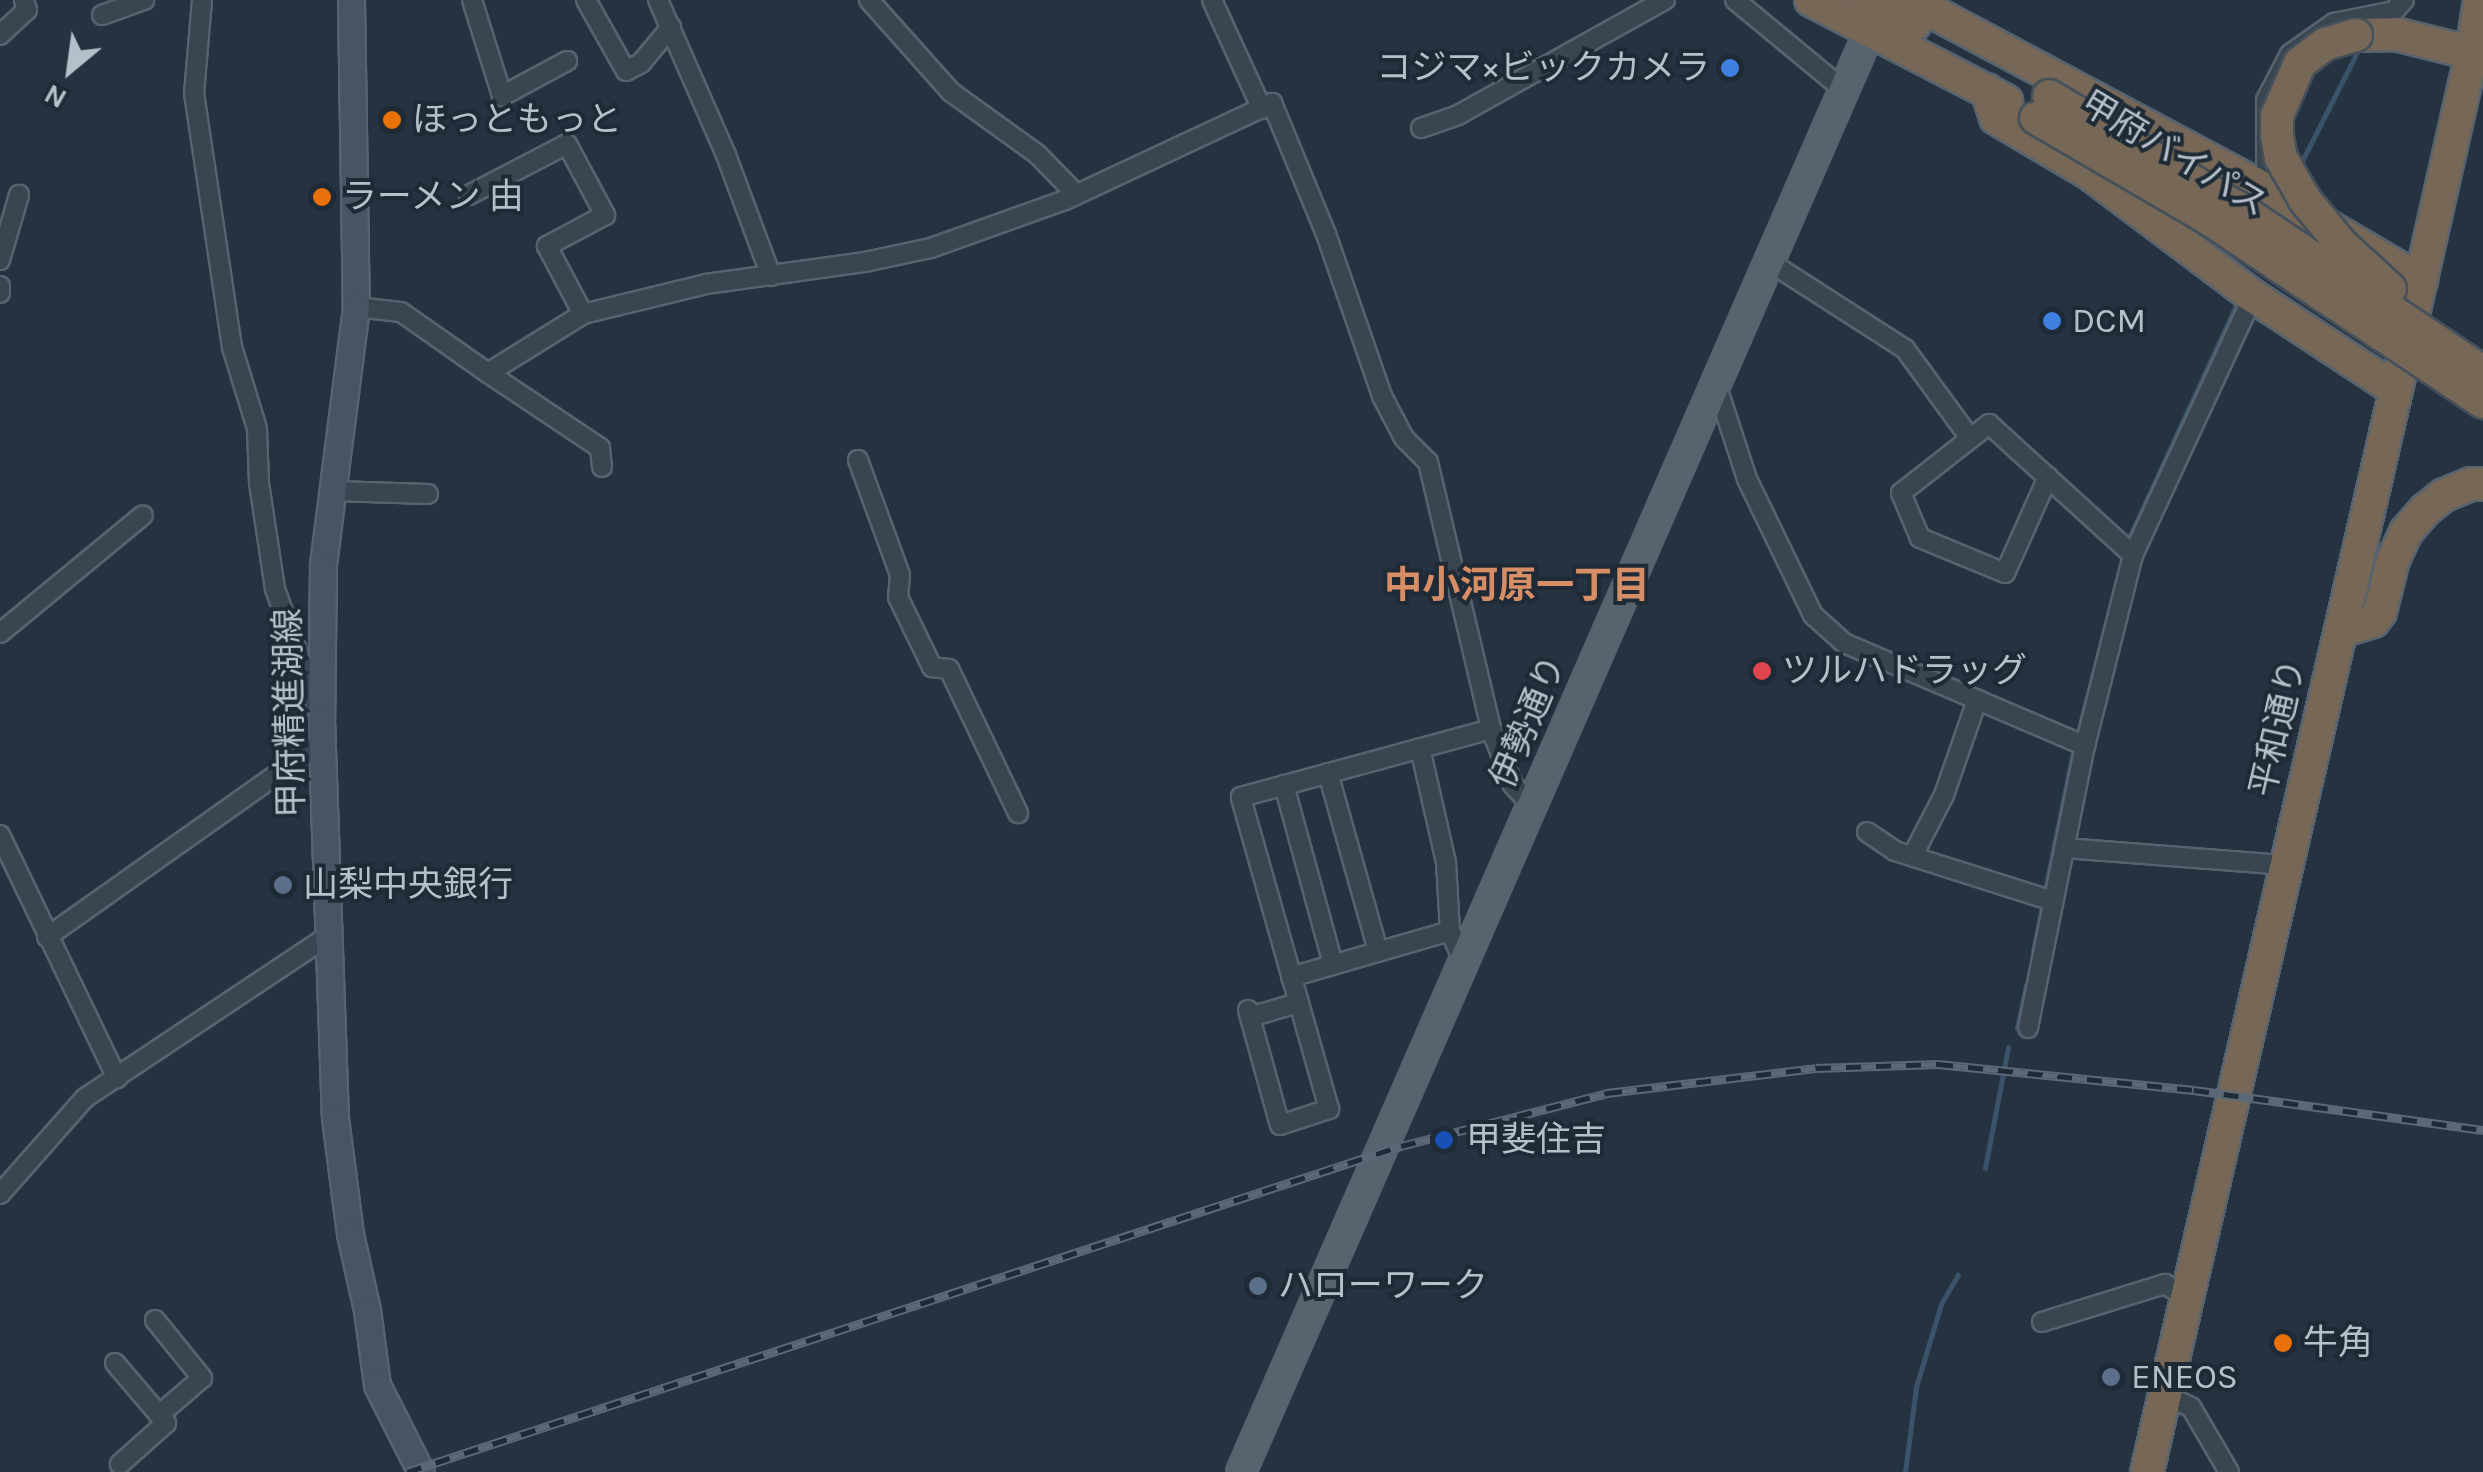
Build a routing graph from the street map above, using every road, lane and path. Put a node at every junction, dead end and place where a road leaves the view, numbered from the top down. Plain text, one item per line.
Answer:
1 (24, 0) edge
2 (144, 0) edge
3 (202, 0) edge
4 (351, 0) edge
5 (472, 0) edge
6 (586, 0) edge
7 (658, 0) edge
8 (868, 0) edge
9 (1212, 0) edge
10 (1665, 0) edge
11 (1736, 0) edge
12 (1810, 0) edge
13 (2404, 0) edge
14 (2480, 0) edge
15 (119, 4) edge
16 (1880, 10) edge
17 (102, 16) dead end
18 (671, 27) junction
19 (0, 35) edge
20 (2472, 52) junction
21 (567, 60) dead end
22 (1987, 90) junction
23 (1845, 91) junction
24 (2042, 107) junction
25 (1262, 109) junction
26 (1421, 128) dead end
27 (2266, 190) junction
28 (1076, 194) junction
29 (19, 195) dead end
30 (469, 195) dead end
31 (0, 260) edge
32 (1772, 263) junction
33 (771, 276) junction
34 (2420, 281) junction
35 (2253, 296) junction
36 (356, 307) junction
37 (582, 314) junction
38 (2483, 357) edge
39 (2483, 372) edge
40 (488, 373) junction
41 (1717, 387) junction
42 (2396, 390) junction
43 (2483, 402) edge
44 (1970, 438) junction
45 (858, 460) dead end
46 (602, 466) dead end
47 (2048, 477) junction
48 (2483, 484) edge
49 (334, 492) junction
50 (428, 494) dead end
51 (143, 515) dead end
52 (2133, 554) junction
53 (2342, 630) junction
54 (0, 633) edge
55 (1977, 700) junction
56 (1490, 729) junction
57 (322, 730) junction
58 (2086, 746) junction
59 (1420, 748) junction
60 (1328, 774) junction
61 (1284, 785) junction
62 (1531, 804) junction
63 (1018, 813) dead end
64 (1867, 832) dead end
65 (0, 834) edge
66 (2064, 848) junction
67 (1913, 856) junction
68 (2287, 865) junction
69 (2054, 901) junction
70 (1450, 931) junction
71 (332, 933) junction
72 (47, 937) junction
73 (1378, 952) junction
74 (1464, 963) junction
75 (1334, 964) junction
76 (1291, 977) junction
77 (1298, 1003) junction
78 (2028, 1028) dead end
79 (117, 1078) junction
80 (0, 1194) edge
81 (2188, 1299) junction
82 (155, 1320) dead end
83 (2042, 1322) dead end
84 (115, 1363) dead end
85 (2166, 1396) junction
86 (159, 1415) junction
87 (120, 1464) dead end
88 (421, 1472) edge
89 (1240, 1472) edge
90 (2147, 1472) edge
91 (2229, 1472) edge

1 - 19 street
2 - 15 street
3 - 57 street
4 - 36 main road, 甲府精進湖線
5 - 21 street
6 - 18 street
7 - 18 street
8 - 28 street
9 - 25 street
10 - 26 street
11 - 23 street
12 - 16 highway, 甲府バイパス
13 - 27 street
14 - 20 highway, 平和通り
15 - 17 street
16 - 22 highway, 甲府バイパス
16 - 23 main road, 伊勢通り
16 - 24 highway, 甲府バイパス
16 - 27 highway
18 - 33 street
20 - 34 highway, 平和通り
20 - 38 highway, bridge
22 - 24 highway, 甲府バイパス
22 - 35 highway
23 - 32 main road, 伊勢通り
24 - 39 highway, 甲府バイパス, bridge
24 - 43 highway, 甲府バイパス, bridge
25 - 28 street
25 - 56 street
27 - 34 highway
28 - 33 street
29 - 31 street
30 - 37 street
32 - 41 main road, 伊勢通り
32 - 44 street
33 - 37 street
34 - 42 highway, 平和通り
35 - 42 highway
35 - 52 street
36 - 40 street
36 - 49 main road, 甲府精進湖線
37 - 40 street
40 - 46 street
41 - 55 street
41 - 62 main road, 伊勢通り
42 - 53 highway, 平和通り
44 - 47 street
44 - 47 street
45 - 63 street
47 - 52 street
48 - 53 highway
49 - 50 street
49 - 57 main road, 甲府精進湖線
51 - 54 street
52 - 58 street
53 - 68 highway, 平和通り
55 - 58 street
55 - 67 street
56 - 59 street
56 - 62 street
57 - 71 main road, 甲府精進湖線
57 - 72 street
58 - 66 street
59 - 60 street
59 - 70 street
60 - 61 street
60 - 73 street
61 - 75 street
61 - 76 street
62 - 74 main road, 伊勢通り
64 - 67 street
65 - 72 street
66 - 68 street
66 - 69 street
67 - 69 street
68 - 81 highway, 平和通り
69 - 78 street
70 - 73 street
70 - 74 street
71 - 79 street
71 - 88 main road, 甲府精進湖線
72 - 79 street
73 - 75 street
74 - 89 main road, 伊勢通り
75 - 76 street
76 - 77 street
77 - 77 street
79 - 80 street
81 - 83 street
81 - 85 highway, 平和通り
82 - 86 street
84 - 86 street
85 - 90 highway, 平和通り
85 - 91 street
86 - 87 street

